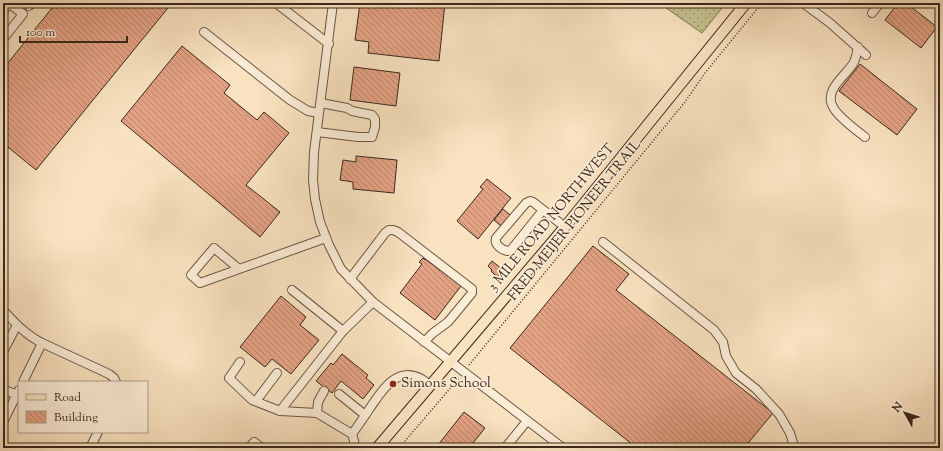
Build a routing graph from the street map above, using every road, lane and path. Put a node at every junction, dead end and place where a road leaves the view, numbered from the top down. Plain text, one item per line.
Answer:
1 (9, 3) edge
2 (26, 3) edge
3 (32, 3) edge
4 (276, 3) edge
5 (333, 3) edge
6 (746, 3) edge
7 (762, 3) edge
8 (803, 3) edge
9 (880, 3) edge
10 (3, 11) edge
11 (872, 13) dead end
12 (204, 32) dead end
13 (3, 39) edge
14 (329, 44) junction
15 (858, 47) junction
16 (866, 55) dead end
17 (321, 103) junction
18 (319, 114) junction
19 (317, 132) junction
20 (864, 137) dead end
21 (543, 210) junction
22 (565, 227) junction
23 (326, 238) junction
24 (603, 242) dead end
25 (239, 269) junction
26 (350, 279) junction
27 (292, 290) dead end
28 (373, 302) junction
29 (3, 310) edge
30 (17, 325) junction
31 (344, 331) junction
32 (424, 342) junction
33 (42, 343) junction
34 (3, 352) edge
35 (240, 362) dead end
36 (450, 362) junction
37 (463, 372) junction
38 (277, 373) dead end
39 (23, 381) edge
40 (116, 381) edge
41 (430, 386) junction
42 (3, 389) edge
43 (324, 391) dead end
44 (18, 392) edge
45 (339, 394) dead end
46 (256, 401) junction
47 (280, 411) junction
48 (317, 413) junction
49 (366, 415) junction
50 (527, 421) junction
51 (3, 422) edge
52 (98, 433) edge
53 (352, 434) junction
54 (553, 445) edge
55 (90, 448) edge
56 (249, 448) edge
57 (262, 448) edge
58 (356, 448) edge
59 (377, 448) edge
60 (399, 448) edge
61 (505, 448) edge
62 (563, 448) edge
63 (794, 448) edge

1 - 10 street
1 - 13 street
2 - 3 street
4 - 14 street
5 - 14 street
6 - 22 main road, 3 MILE ROAD NORTHWEST
7 - 37 path, FRED MEIJER PIONEER TRAIL
8 - 15 street
9 - 11 street
12 - 18 street
14 - 17 street
15 - 16 street
15 - 20 street
17 - 18 street
17 - 19 street
18 - 19 street
19 - 23 street
21 - 21 street
21 - 22 street
22 - 36 main road, 3 MILE ROAD NORTHWEST
23 - 25 street
23 - 26 street
24 - 63 street
25 - 25 street
26 - 28 street
26 - 32 street
27 - 31 street
28 - 31 street
28 - 32 street
29 - 30 street
30 - 33 street
30 - 34 street
31 - 47 street
32 - 36 street
33 - 39 street
33 - 40 street
35 - 46 street
36 - 37 street
36 - 41 main road, 3 MILE ROAD NORTHWEST
37 - 50 street
37 - 60 path, FRED MEIJER PIONEER TRAIL
38 - 46 street
41 - 49 street
41 - 59 main road, 3 MILE ROAD NORTHWEST
42 - 44 street
43 - 48 street
44 - 51 street
45 - 49 street
46 - 47 street
47 - 48 street
48 - 53 street
49 - 53 street
50 - 54 street
50 - 61 street
52 - 55 street
53 - 58 street
54 - 62 street
56 - 57 street

